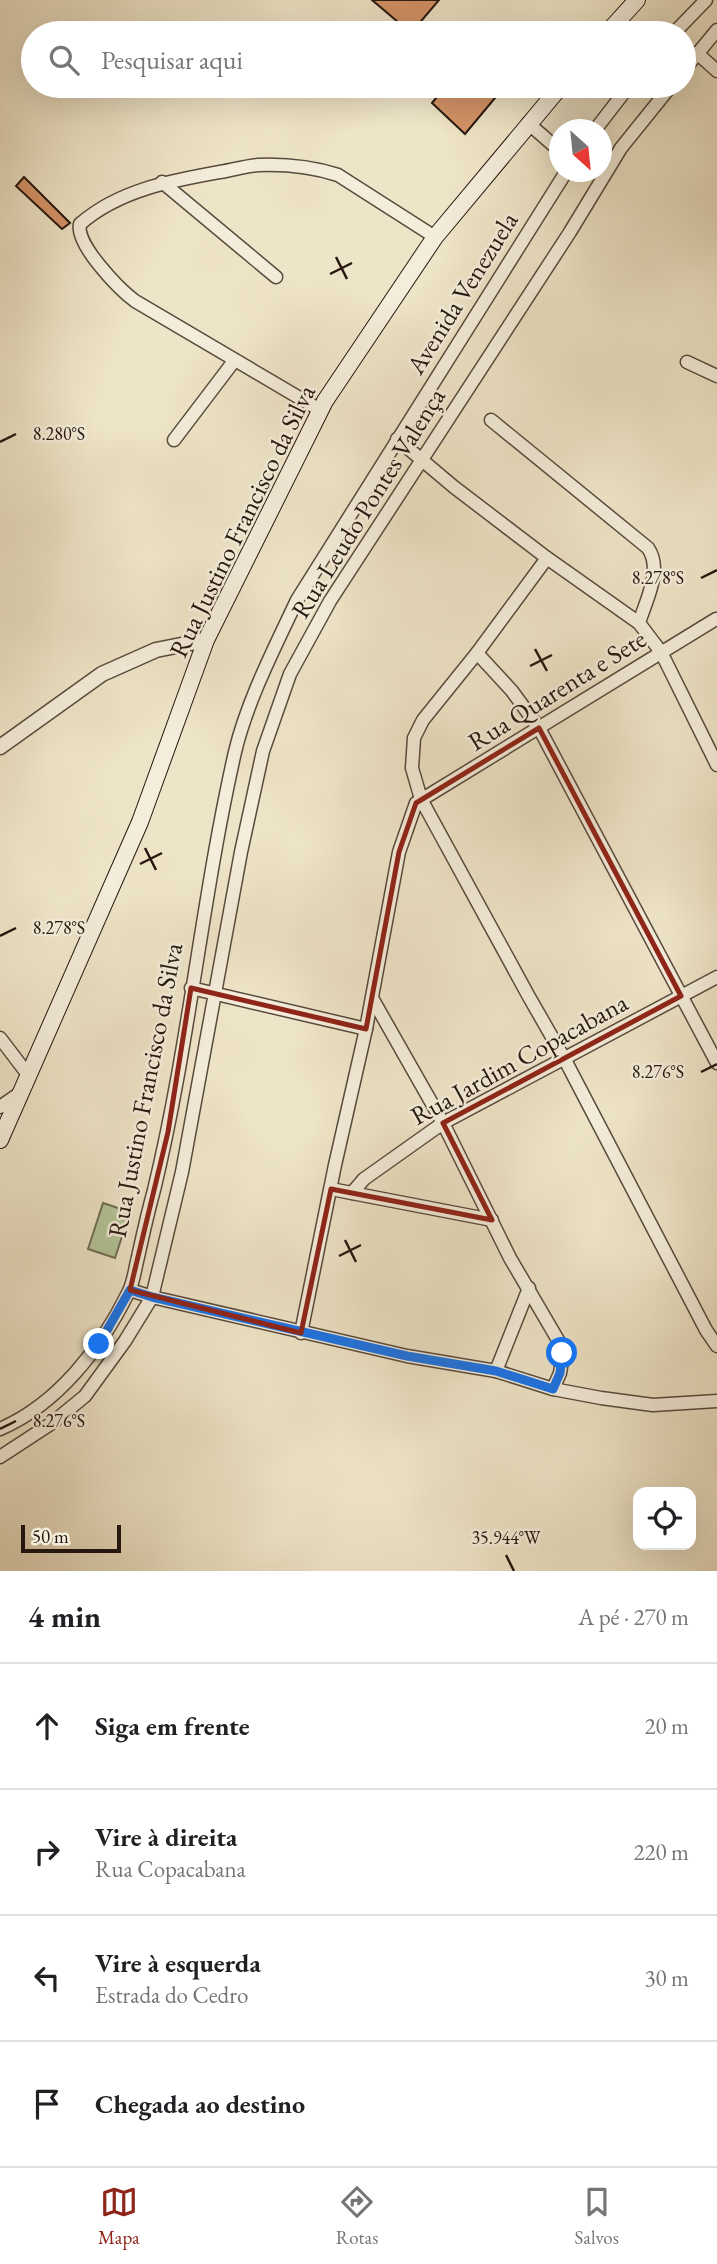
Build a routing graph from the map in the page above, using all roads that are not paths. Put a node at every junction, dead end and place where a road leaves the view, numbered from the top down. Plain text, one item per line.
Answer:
1 (637, 0) edge
2 (706, 0) edge
3 (618, 21) edge
4 (686, 21) edge
5 (717, 30) edge
6 (697, 53) joint
7 (717, 71) edge
8 (550, 98) edge
9 (620, 98) edge
10 (661, 98) edge
11 (604, 119) edge
12 (528, 123) junction
13 (549, 142) edge
14 (162, 182) junction
15 (560, 182) edge
16 (435, 237) junction
17 (276, 277) dead end
18 (234, 361) junction
19 (687, 362) dead end
20 (717, 376) edge
21 (320, 410) junction
22 (491, 420) dead end
23 (397, 439) junction
24 (174, 440) dead end
25 (422, 459) junction
26 (547, 558) junction
27 (717, 618) edge
28 (639, 623) junction
29 (206, 640) junction
30 (662, 652) junction
31 (477, 653) junction
32 (539, 728) junction
33 (0, 747) edge
34 (717, 765) edge
35 (421, 799) junction
36 (717, 978) edge
37 (191, 988) junction
38 (214, 994) junction
39 (681, 996) junction
40 (372, 998) junction
41 (366, 1029) junction
42 (0, 1038) edge
43 (564, 1058) junction
44 (717, 1063) edge
45 (26, 1084) junction
46 (0, 1107) edge
47 (443, 1123) junction
48 (0, 1140) edge
49 (331, 1189) junction
50 (352, 1193) junction
51 (492, 1220) junction
52 (528, 1288) junction
53 (130, 1290) junction
54 (152, 1297) junction
55 (711, 1327) edge
56 (302, 1333) junction
57 (717, 1346) edge
58 (496, 1371) junction
59 (553, 1389) junction
60 (717, 1401) edge
61 (0, 1429) edge
62 (0, 1457) edge

1 - 3 main road
2 - 4 street
5 - 6 street
6 - 7 street
8 - 12 main road, Rua Justino Francisco da Silva
9 - 11 street
10 - 25 street, Rua Leudo Pontes Valença
12 - 13 street
12 - 16 main road, Rua Justino Francisco da Silva
14 - 16 street
14 - 17 street
14 - 18 street
15 - 23 street, Avenida Venezuela
16 - 21 main road, Rua Justino Francisco da Silva
18 - 21 street
18 - 24 street
19 - 20 street
21 - 29 main road, Rua Justino Francisco da Silva
22 - 28 street
23 - 25 street
23 - 37 street, Rua Justino Francisco da Silva
25 - 26 street
25 - 38 street, Rua Leudo Pontes Valença
26 - 28 street
26 - 31 street
27 - 30 street, Rua Quarenta e Sete
28 - 30 street
29 - 33 street
29 - 45 main road, Rua Justino Francisco da Silva
30 - 32 street, Rua Quarenta e Sete
30 - 34 street
31 - 32 street
31 - 35 street
32 - 35 street, Rua Quarenta e Sete
32 - 39 street
35 - 40 street
35 - 43 street
36 - 39 street, Rua Jardim Copacabana
37 - 38 street
37 - 53 street, Rua Justino Francisco da Silva
38 - 41 street
38 - 54 street, Rua Leudo Pontes Valença
39 - 43 street, Rua Jardim Copacabana
39 - 44 street
40 - 41 street
40 - 47 street
41 - 49 street
42 - 45 street
43 - 47 street, Rua Jardim Copacabana
43 - 55 street
45 - 46 street
45 - 48 main road, Rua Justino Francisco da Silva
47 - 50 street, Rua Jardim Copacabana
47 - 51 street
49 - 50 street
49 - 56 street
50 - 51 street
51 - 52 street
52 - 58 street
52 - 59 street
53 - 54 street
53 - 61 street, Rua Justino Francisco da Silva
54 - 56 street
54 - 62 street, Rua Leudo Pontes Valença
55 - 57 street
56 - 58 street
58 - 59 street
59 - 60 street

